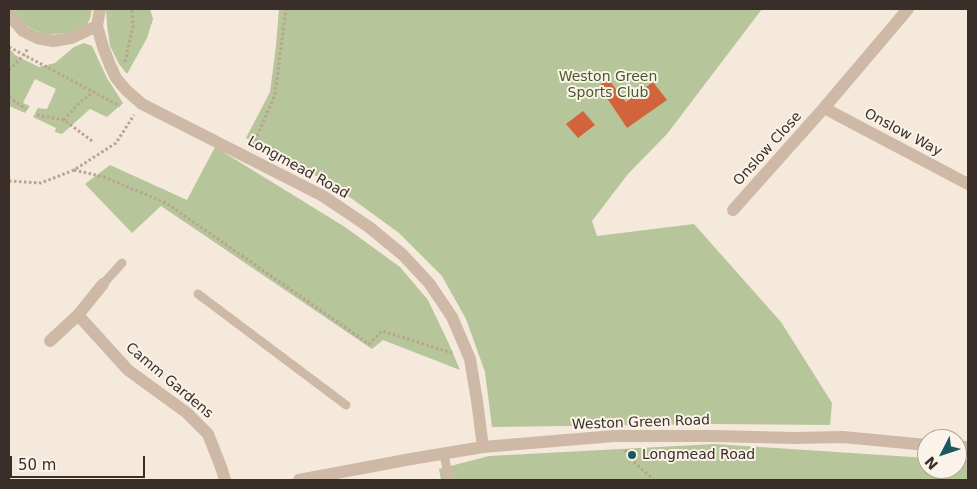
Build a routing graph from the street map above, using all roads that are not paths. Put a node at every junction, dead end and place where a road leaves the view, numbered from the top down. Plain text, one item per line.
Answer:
1 (100, 9) edge
2 (908, 9) edge
3 (9, 10) edge
4 (98, 26) junction
5 (824, 108) junction
6 (968, 184) edge
7 (733, 210) dead end
8 (122, 263) dead end
9 (103, 284) joint
10 (198, 294) dead end
11 (78, 316) junction
12 (50, 341) dead end
13 (346, 405) dead end
14 (917, 444) edge
15 (482, 447) junction
16 (444, 454) junction
17 (225, 480) edge
18 (299, 480) edge
19 (449, 480) edge

1 - 4 street, Longmead Road
2 - 5 street, Onslow Close
3 - 4 street
4 - 15 street, Longmead Road
5 - 6 street, Onslow Way
5 - 7 street, Onslow Close
8 - 9 lane
9 - 11 street
10 - 13 lane
11 - 12 street
11 - 17 street, Camm Gardens
14 - 15 street, Weston Green Road
15 - 16 street, Weston Green Road
16 - 18 street, Weston Green Road
16 - 19 lane

